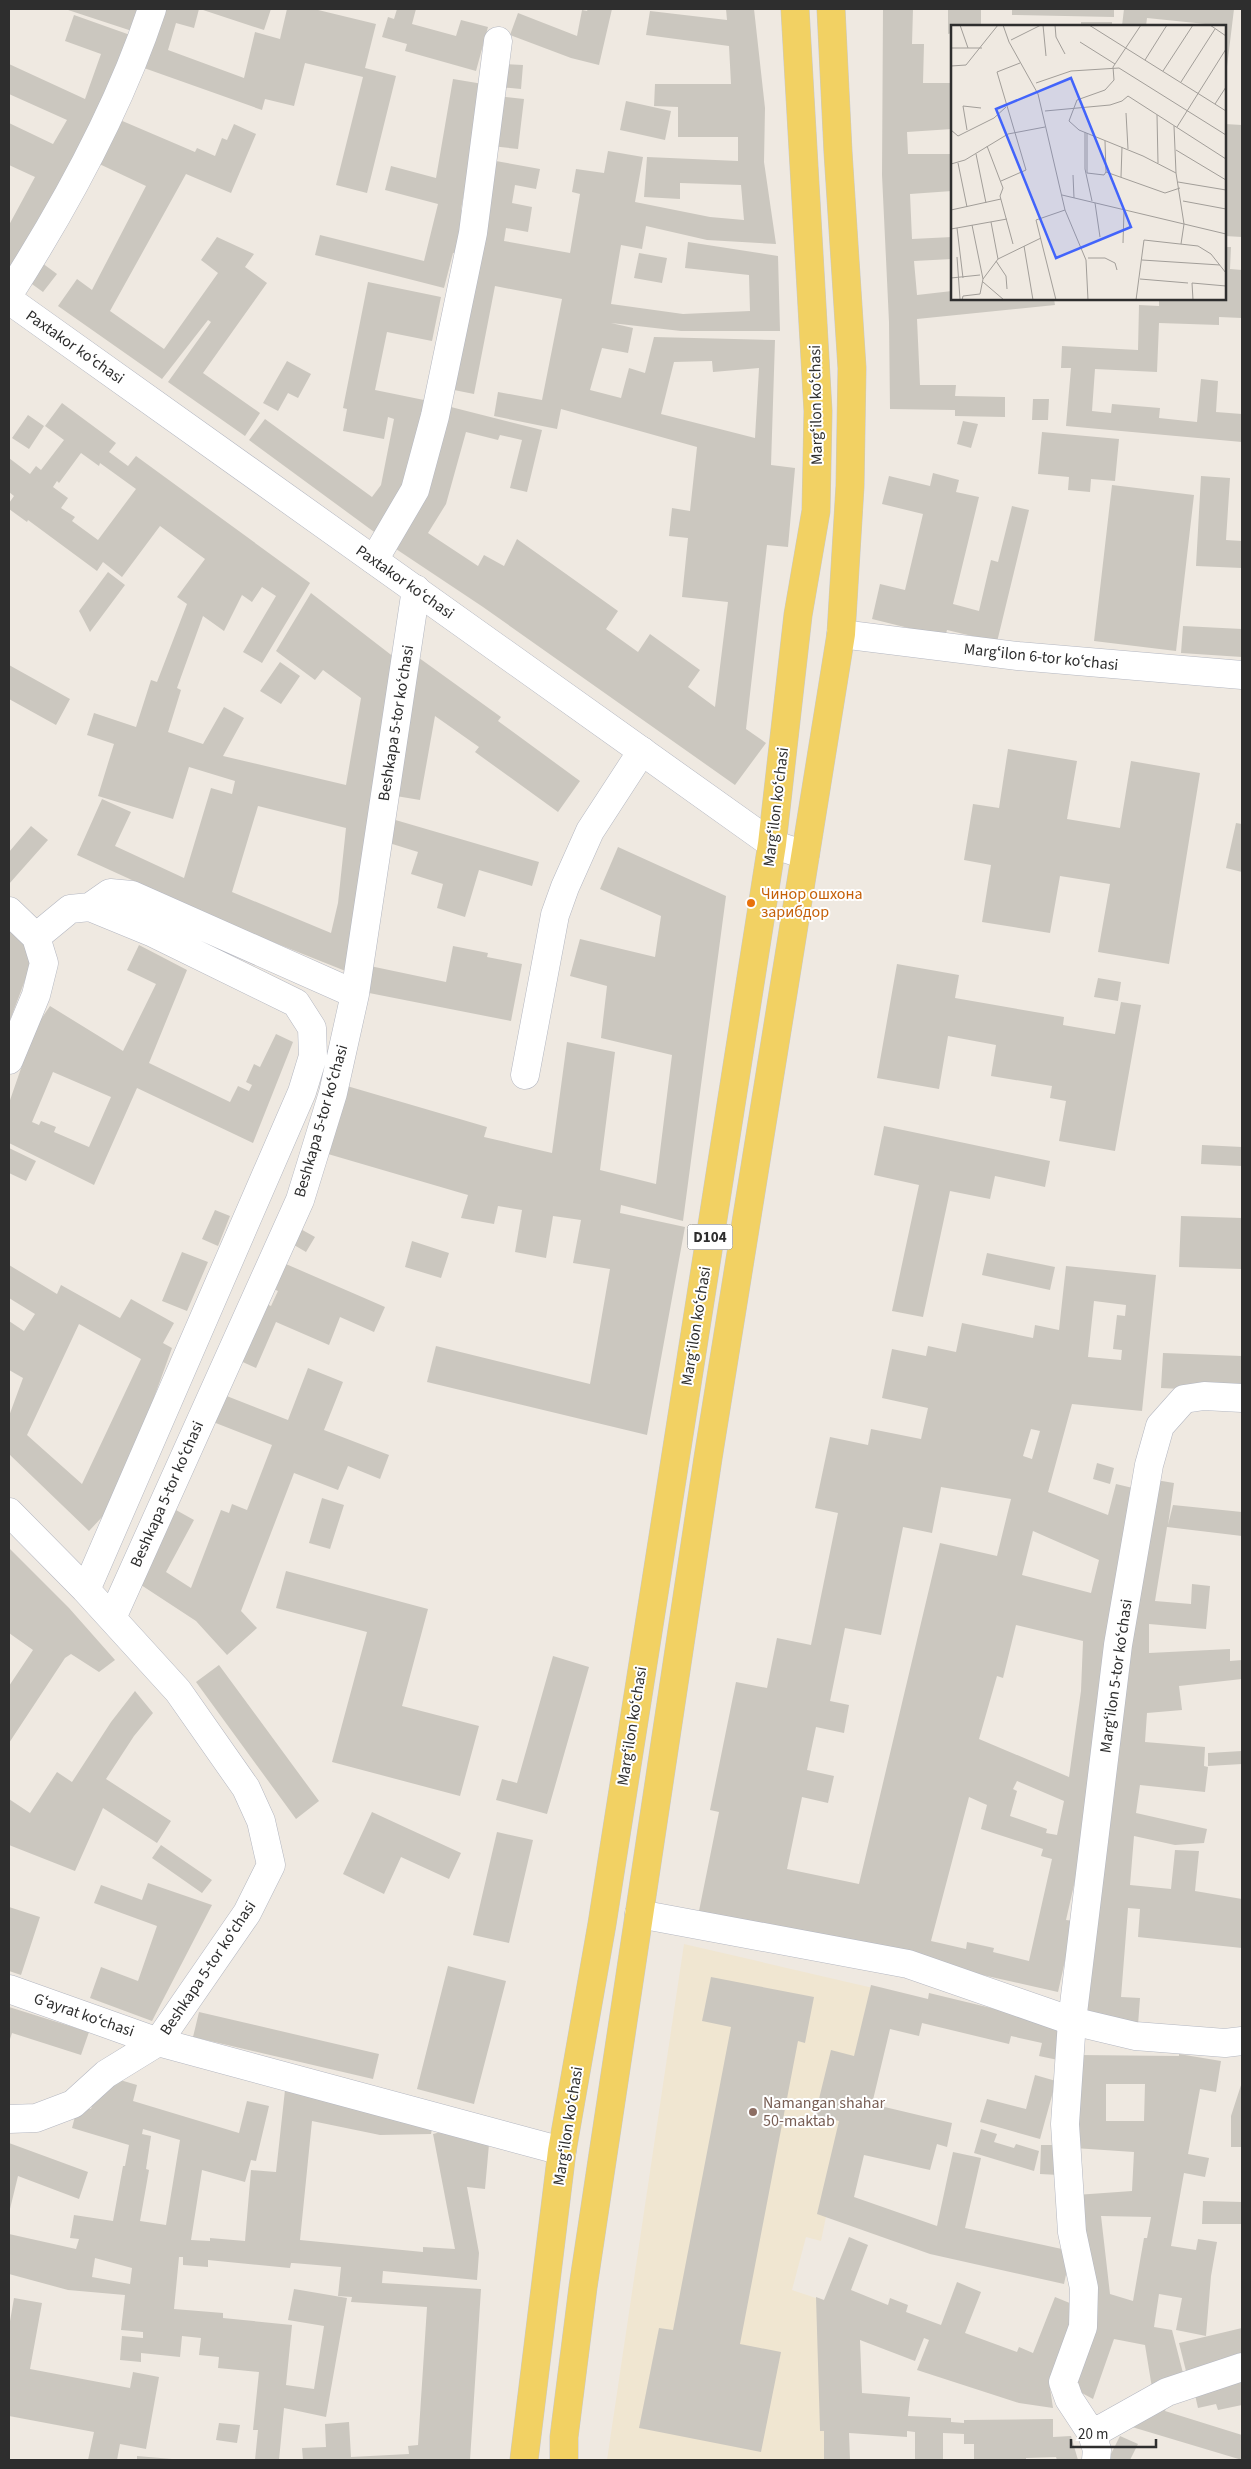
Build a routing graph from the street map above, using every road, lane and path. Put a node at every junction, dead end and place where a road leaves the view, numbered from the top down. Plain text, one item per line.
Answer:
1 (152, 9) edge
2 (795, 9) edge
3 (832, 9) edge
4 (498, 41) dead end
5 (9, 294) edge
6 (9, 300) edge
7 (374, 560) junction
8 (416, 589) junction
9 (841, 634) junction
10 (1242, 674) edge
11 (642, 751) junction
12 (772, 844) junction
13 (805, 855) junction
14 (90, 907) junction
15 (9, 911) edge
16 (36, 937) junction
17 (355, 994) junction
18 (9, 1060) edge
19 (525, 1075) dead end
20 (1242, 1398) edge
21 (9, 1512) edge
22 (86, 1590) junction
23 (112, 1618) junction
24 (639, 1914) junction
25 (9, 1989) edge
26 (1072, 2021) junction
27 (1242, 2041) edge
28 (158, 2042) junction
29 (9, 2119) edge
30 (562, 2151) junction
31 (1242, 2367) edge
32 (1092, 2434) junction
33 (524, 2460) edge
34 (564, 2460) edge
35 (1096, 2460) edge

1 - 5 street
2 - 12 main road, Margʻilon koʻchasi / D104
3 - 9 main road, Margʻilon koʻchasi / D104
4 - 7 street
6 - 7 street, Paxtakor koʻchasi
7 - 8 street, Paxtakor koʻchasi
8 - 11 street, Paxtakor koʻchasi
8 - 17 street, Beshkapa 5-tor koʻchasi
9 - 10 street, Margʻilon 6-tor koʻchasi
9 - 13 main road, Margʻilon koʻchasi / D104
11 - 12 street, Paxtakor koʻchasi
11 - 19 street
12 - 13 street, Paxtakor koʻchasi
12 - 30 main road, Margʻilon koʻchasi / D104
13 - 24 main road, Margʻilon koʻchasi / D104
14 - 16 street
14 - 17 street
14 - 22 street
15 - 16 street
16 - 18 street
17 - 23 street, Beshkapa 5-tor koʻchasi
20 - 26 street, Margʻilon 5-tor koʻchasi
21 - 22 street, Beshkapa 5-tor koʻchasi
22 - 23 street, Beshkapa 5-tor koʻchasi
23 - 28 street, Beshkapa 5-tor koʻchasi
24 - 26 street
24 - 34 main road, Margʻilon koʻchasi / D104
25 - 28 street, Gʻayrat koʻchasi
26 - 27 street
26 - 32 street, Margʻilon 5-tor koʻchasi
28 - 29 street
28 - 30 street, Gʻayrat koʻchasi
30 - 33 main road, Margʻilon koʻchasi / D104
31 - 32 street
32 - 35 street

